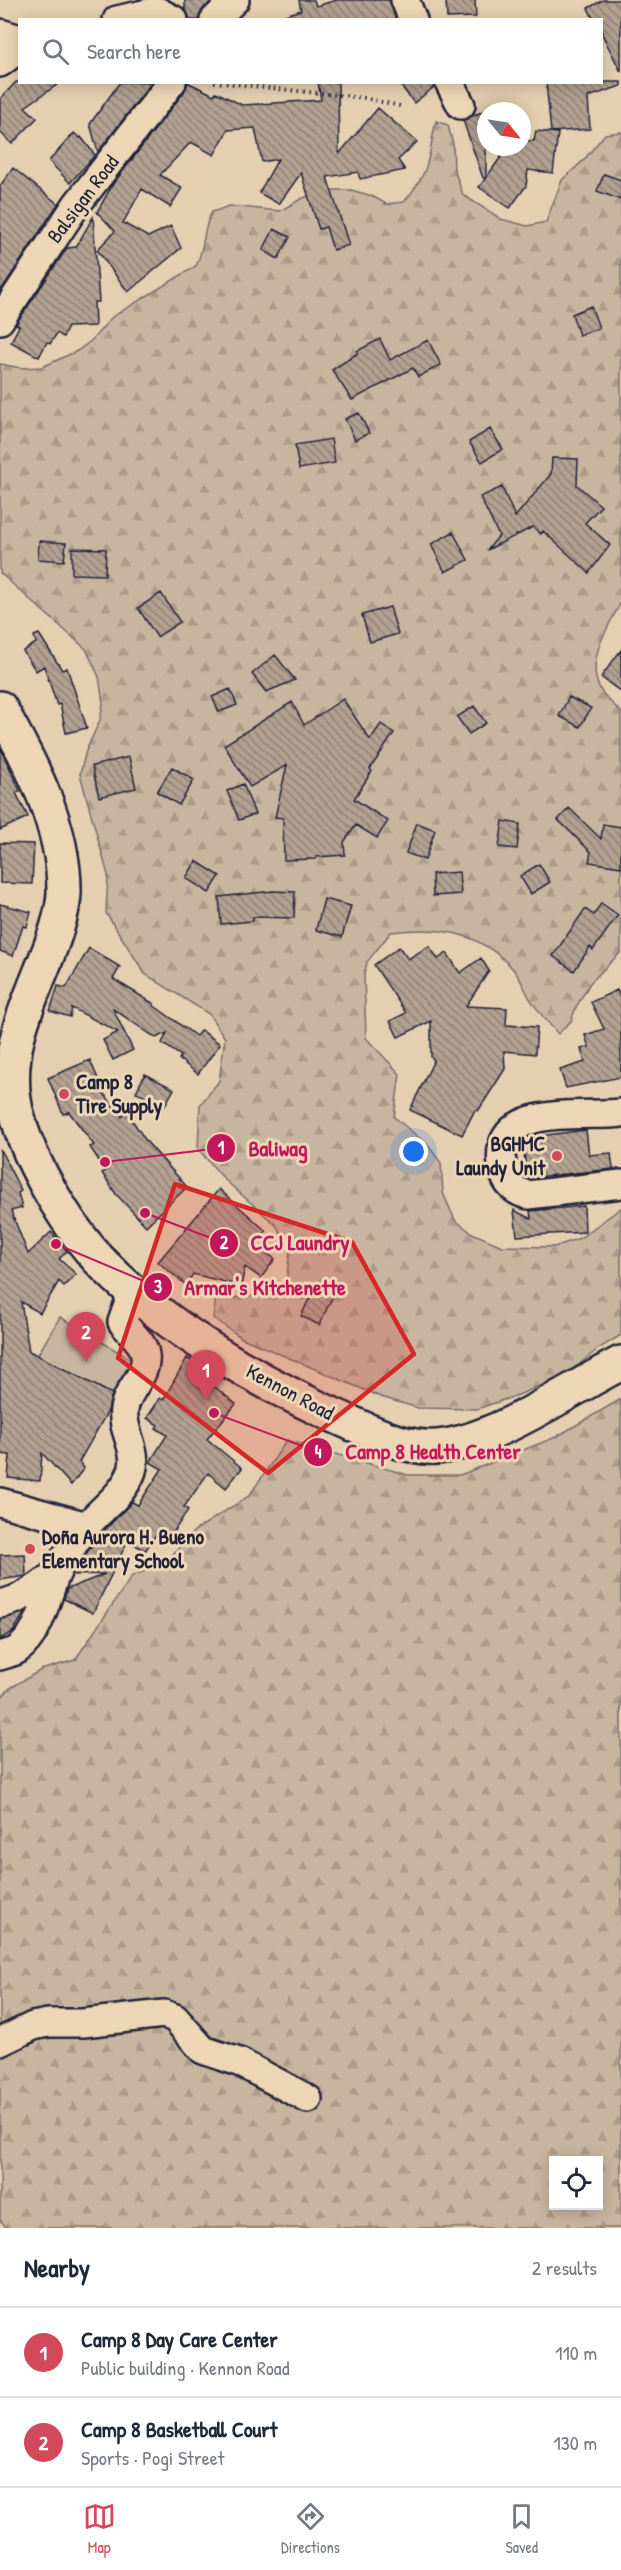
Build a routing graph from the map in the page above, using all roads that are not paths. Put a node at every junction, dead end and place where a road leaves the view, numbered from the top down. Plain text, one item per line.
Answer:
1 (235, 0) edge
2 (405, 0) edge
3 (126, 18) edge
4 (170, 18) edge
5 (216, 18) edge
6 (411, 18) edge
7 (0, 33) edge
8 (18, 38) edge
9 (18, 50) edge
10 (0, 63) edge
11 (170, 84) edge
12 (0, 320) edge
13 (0, 708) edge
14 (621, 1113) edge
15 (621, 1184) edge
16 (133, 1291) junction
17 (621, 1363) edge
18 (0, 1502) edge
19 (87, 1526) junction
20 (57, 1572) junction
21 (0, 1604) edge
22 (0, 1656) edge
23 (0, 2042) edge
24 (308, 2099) dead end

1 - 5 street
2 - 6 street
3 - 4 street
7 - 8 street
9 - 10 street
11 - 12 street, Balsigan Road
13 - 16 highway, Kennon Road
14 - 15 street
16 - 17 highway, Kennon Road
16 - 19 street
18 - 19 street
19 - 20 street
20 - 21 street
20 - 22 street
23 - 24 street

